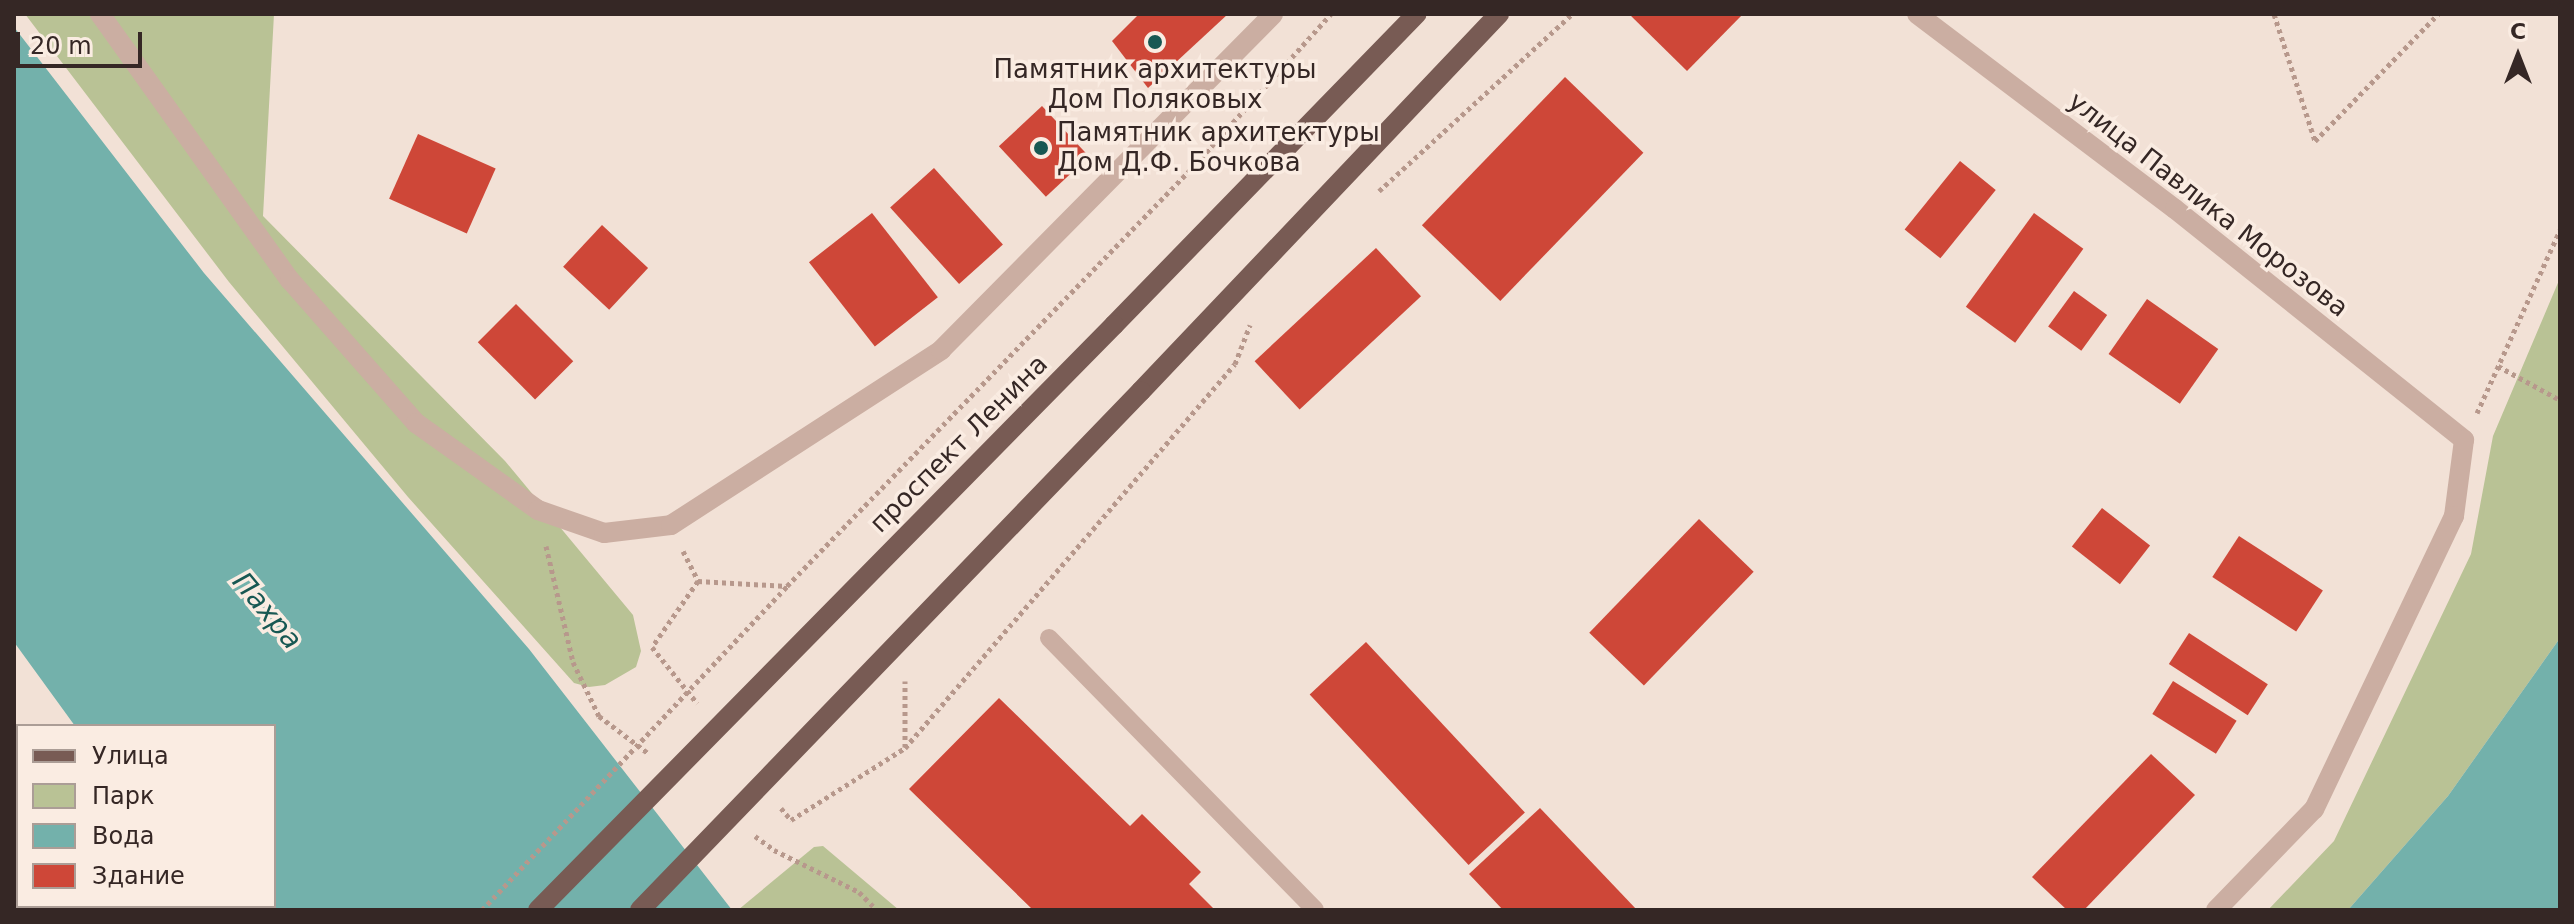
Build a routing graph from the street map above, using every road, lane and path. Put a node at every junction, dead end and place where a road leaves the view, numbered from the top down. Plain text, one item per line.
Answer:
1 (100, 14) edge
2 (1273, 14) edge
3 (1331, 14) edge
4 (1416, 14) edge
5 (1499, 14) edge
6 (1572, 14) edge
7 (1917, 14) edge
8 (2274, 14) edge
9 (2438, 14) edge
10 (1376, 194) dead end
11 (2560, 230) edge
12 (2498, 366) junction
13 (2560, 400) edge
14 (2464, 440) junction
15 (698, 581) dead end
16 (787, 586) junction
17 (1049, 638) dead end
18 (905, 672) dead end
19 (905, 748) dead end
20 (482, 910) edge
21 (538, 910) edge
22 (640, 910) edge
23 (1315, 910) edge
24 (2216, 910) edge

1 - 2 street
3 - 16 path, bridge
4 - 21 main road, проспект Ленина, bridge
5 - 22 main road, bridge
6 - 10 path
7 - 14 street, улица Павлика Морозова
8 - 9 path
11 - 12 path
12 - 13 path
12 - 14 path
14 - 24 street
15 - 16 path
16 - 20 path, bridge
17 - 23 lane
18 - 19 path

